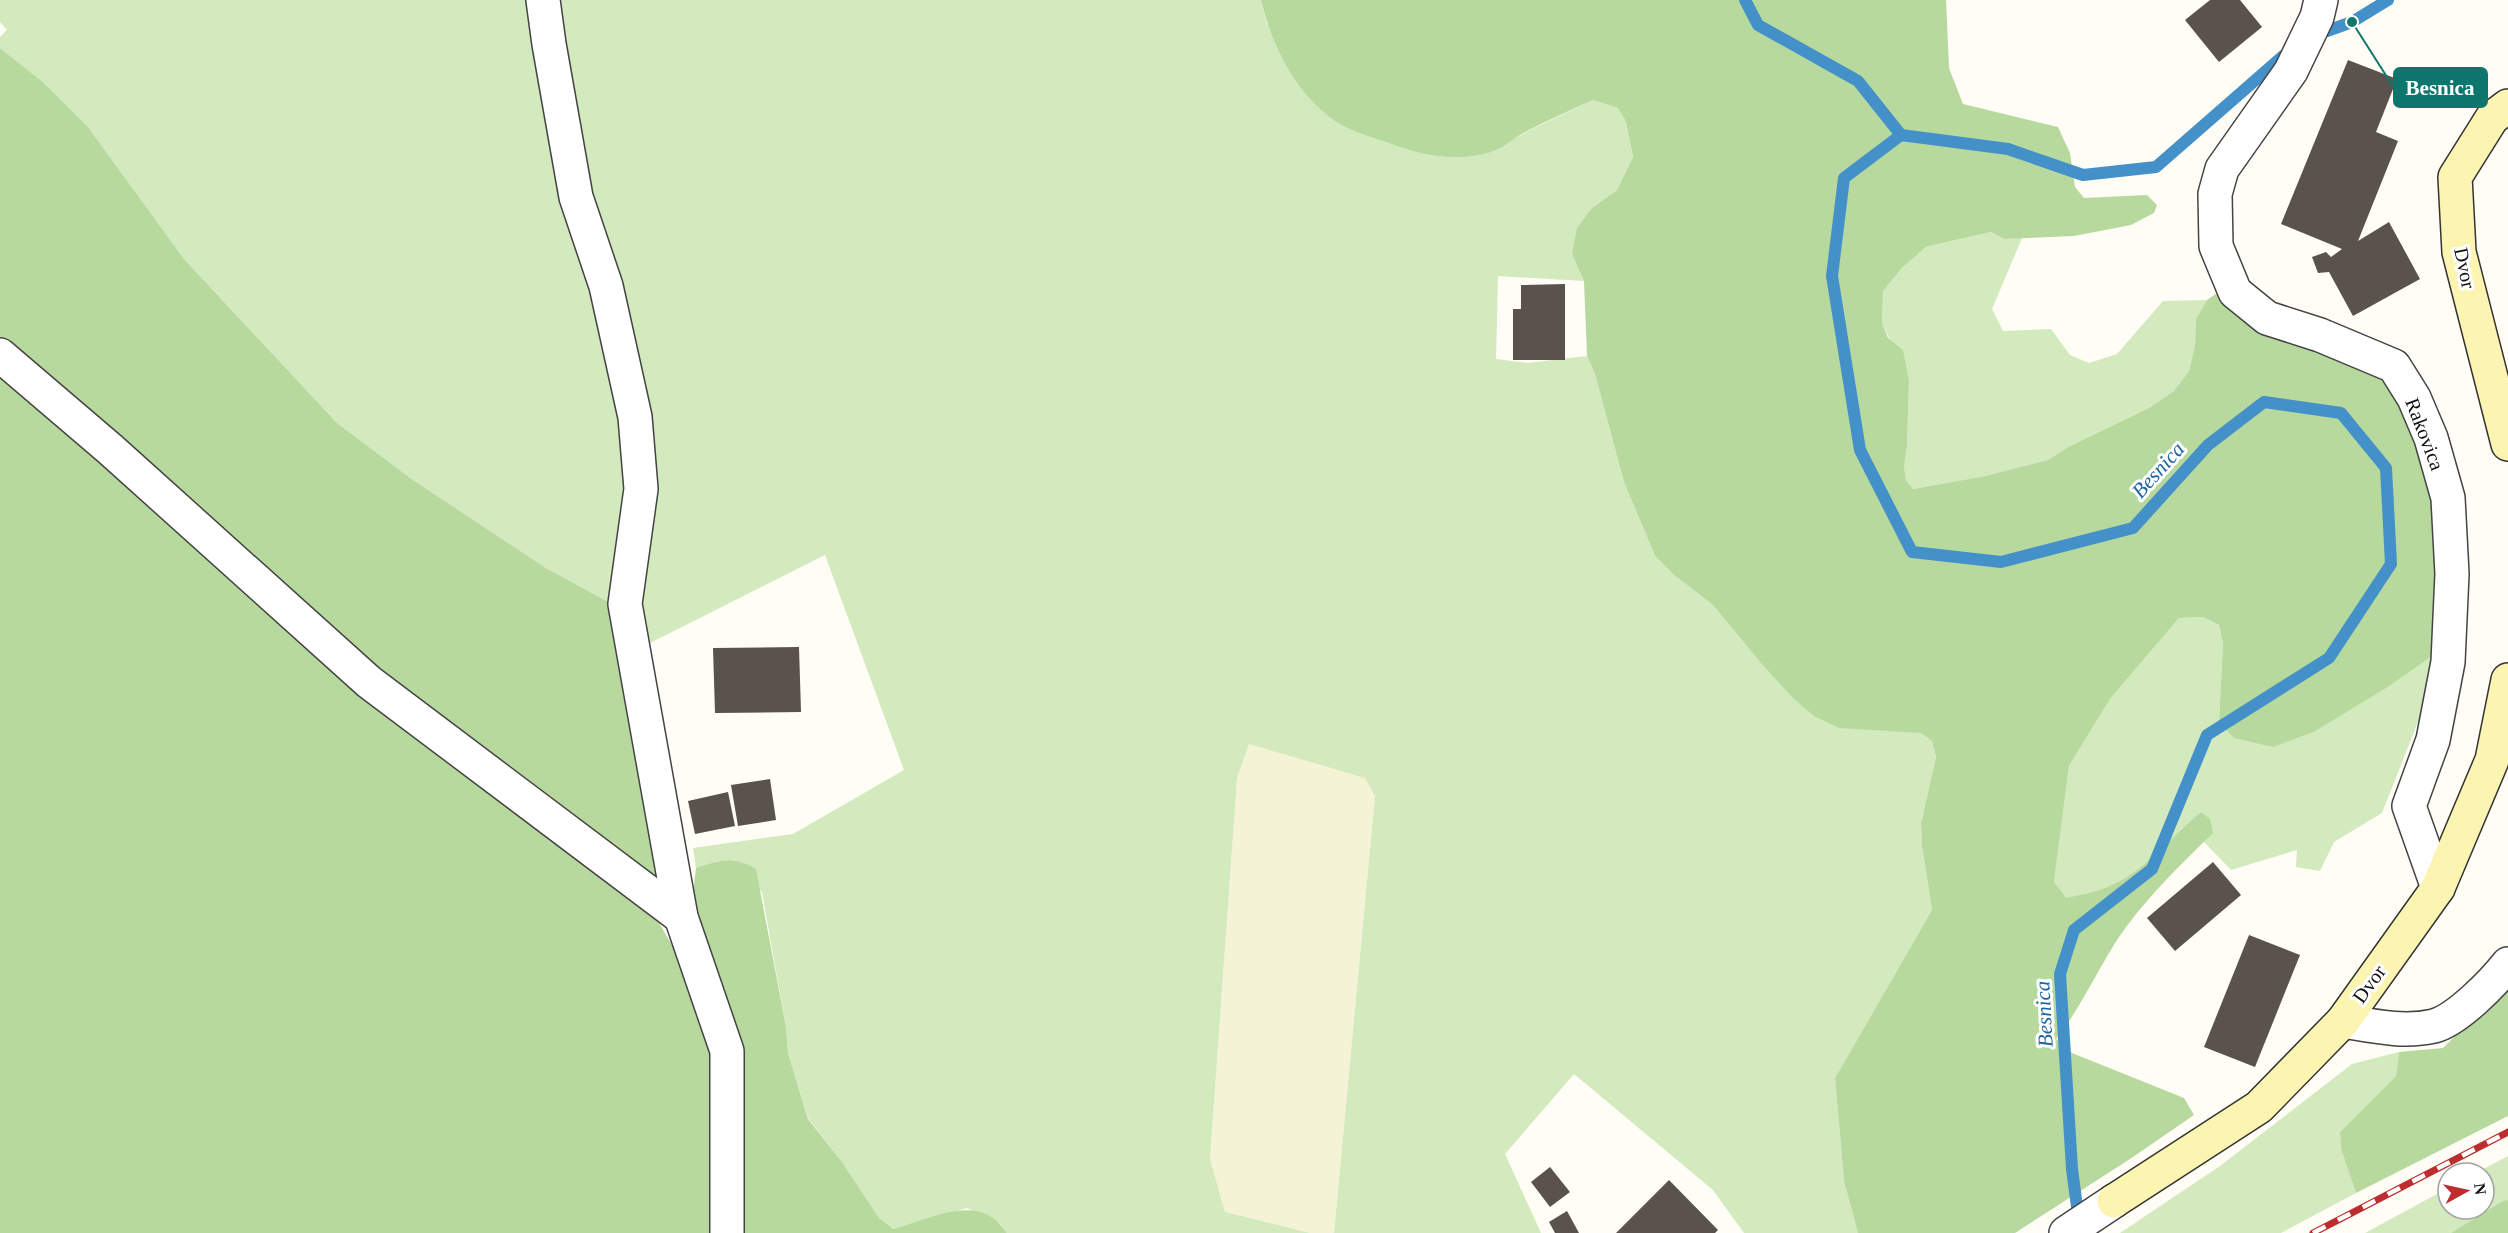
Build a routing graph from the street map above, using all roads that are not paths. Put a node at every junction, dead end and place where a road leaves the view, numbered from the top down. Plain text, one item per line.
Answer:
1 (543, 0) edge
2 (2321, 0) edge
3 (2508, 106) edge
4 (0, 355) edge
5 (2508, 444) edge
6 (2508, 680) edge
7 (2438, 888) junction
8 (681, 917) junction
9 (2508, 964) edge
10 (2343, 1022) junction
11 (727, 1233) edge
12 (2066, 1233) edge

1 - 8 street
2 - 7 street, Rakovica
3 - 5 street, Dvor
4 - 8 street
6 - 7 street, Dvor
7 - 10 street, Dvor
8 - 11 street
9 - 10 street
10 - 12 street, Dvor

